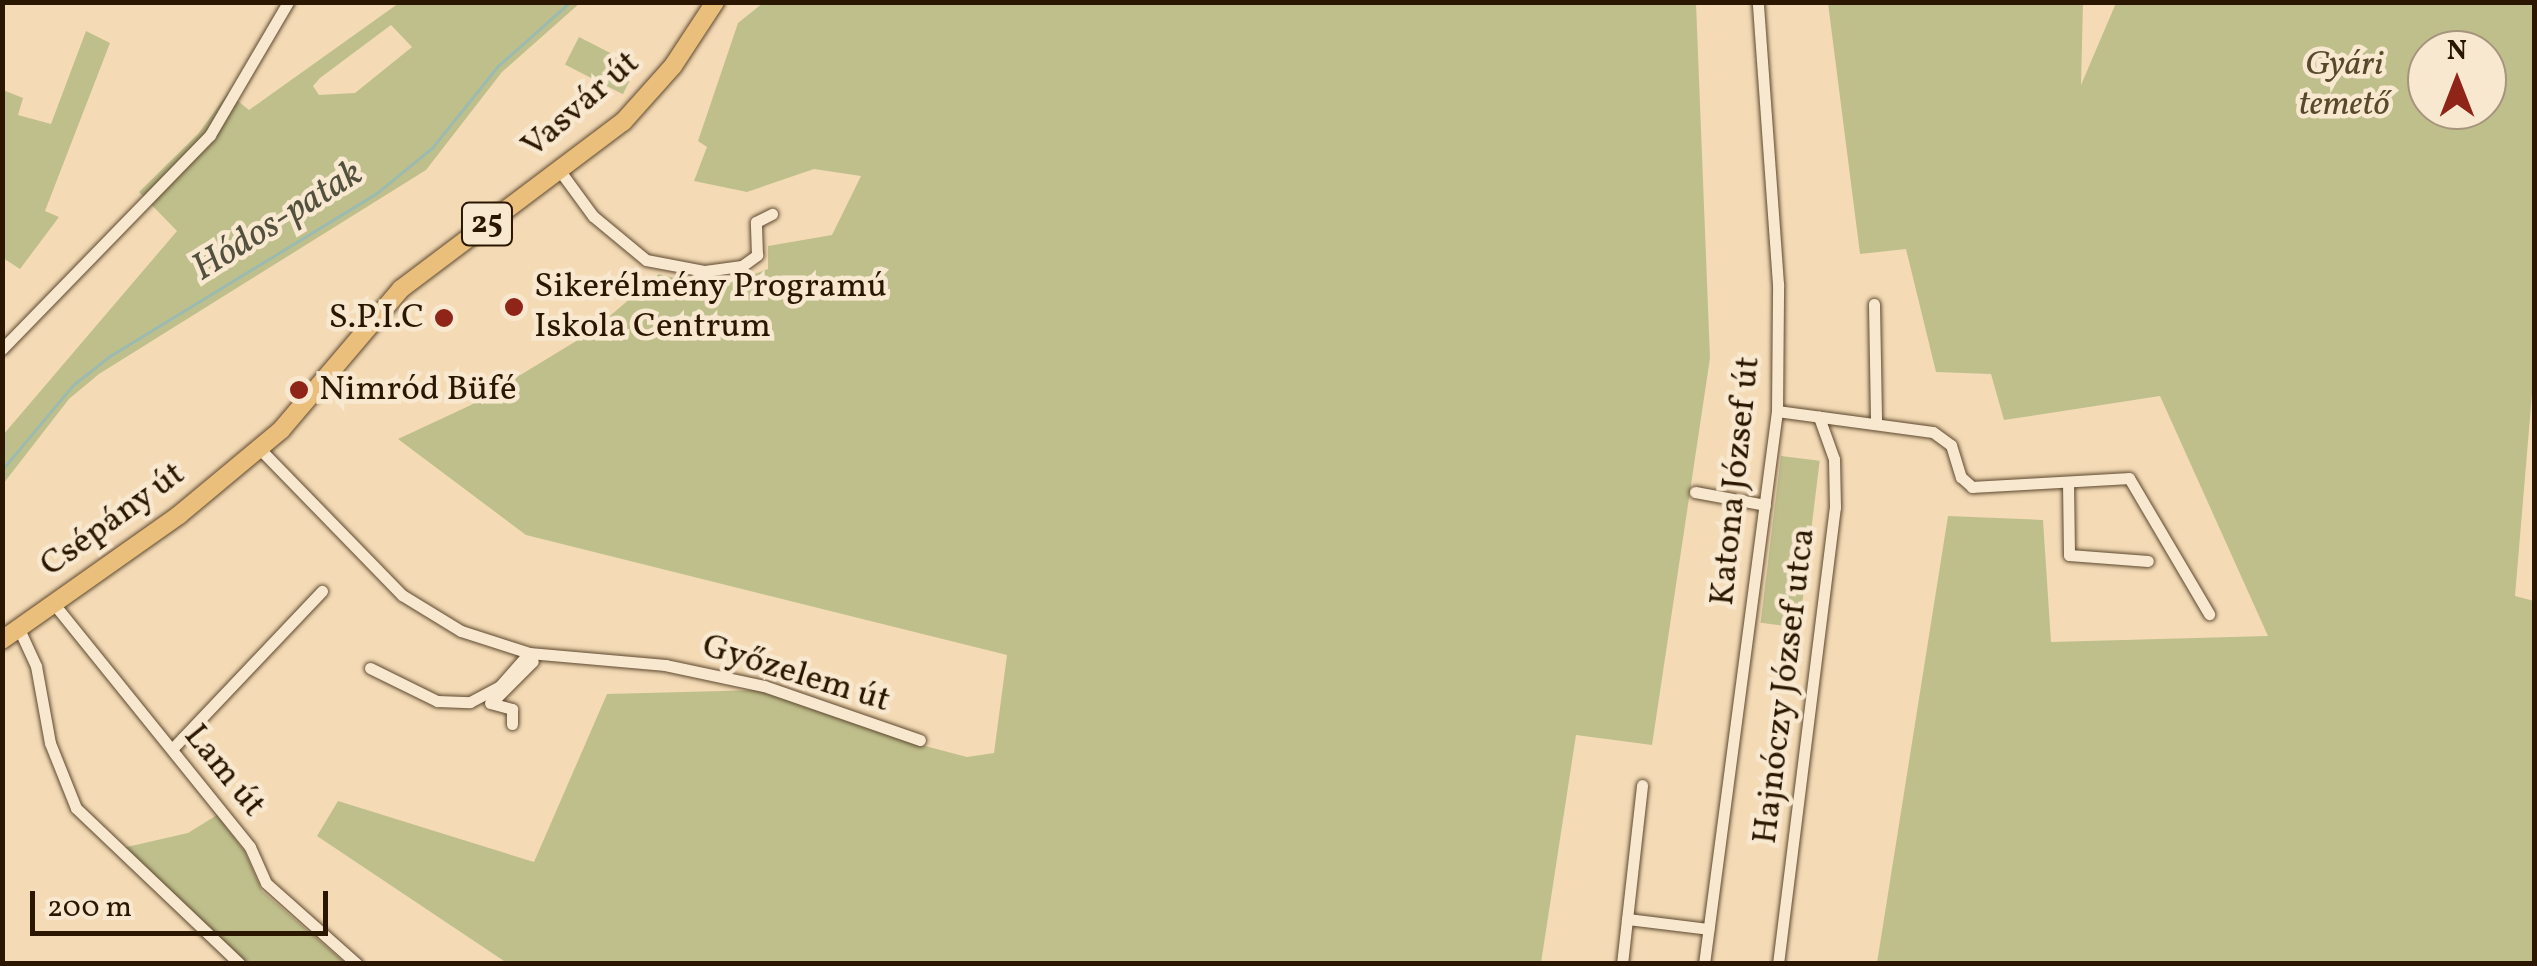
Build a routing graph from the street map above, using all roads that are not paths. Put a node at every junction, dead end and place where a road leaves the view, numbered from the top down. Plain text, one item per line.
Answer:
1 (288, 2) edge
2 (715, 2) edge
3 (1758, 2) edge
4 (560, 171) junction
5 (772, 214) dead end
6 (1874, 304) dead end
7 (2, 350) edge
8 (1777, 411) junction
9 (1818, 417) junction
10 (1876, 424) junction
11 (259, 448) junction
12 (2068, 482) junction
13 (1694, 492) dead end
14 (1765, 504) junction
15 (2148, 561) dead end
16 (322, 591) dead end
17 (54, 604) junction
18 (2209, 614) dead end
19 (19, 628) junction
20 (2, 640) edge
21 (532, 654) junction
22 (370, 668) dead end
23 (491, 703) junction
24 (476, 707) dead end
25 (512, 724) dead end
26 (920, 740) dead end
27 (172, 749) junction
28 (1642, 785) dead end
29 (1627, 919) junction
30 (1708, 929) junction
31 (240, 964) edge
32 (357, 964) edge
33 (1622, 964) edge
34 (1704, 964) edge
35 (1778, 964) edge

1 - 7 street
2 - 4 main road, Vasvár út / 25
3 - 8 street, Katona József út
4 - 5 street
4 - 11 main road, Vasvár út / 25
6 - 10 street
8 - 9 street
8 - 14 street, Katona József út
9 - 10 street
9 - 35 street, Hajnóczy József utca
10 - 12 street
11 - 17 main road, Csépány út / 25
11 - 21 street, Győzelem út
12 - 15 street
12 - 18 street
13 - 14 street
14 - 30 street, Katona József út
16 - 27 street
17 - 19 main road, Csépány út / 25
17 - 27 street, Lam út
19 - 20 main road, Csépány út / 25
19 - 31 street
21 - 22 street
21 - 23 street
21 - 26 street, Győzelem út
23 - 24 street
23 - 25 street
27 - 32 street, Lam út
28 - 29 street
29 - 30 street
29 - 33 street
30 - 34 street, Katona József út

